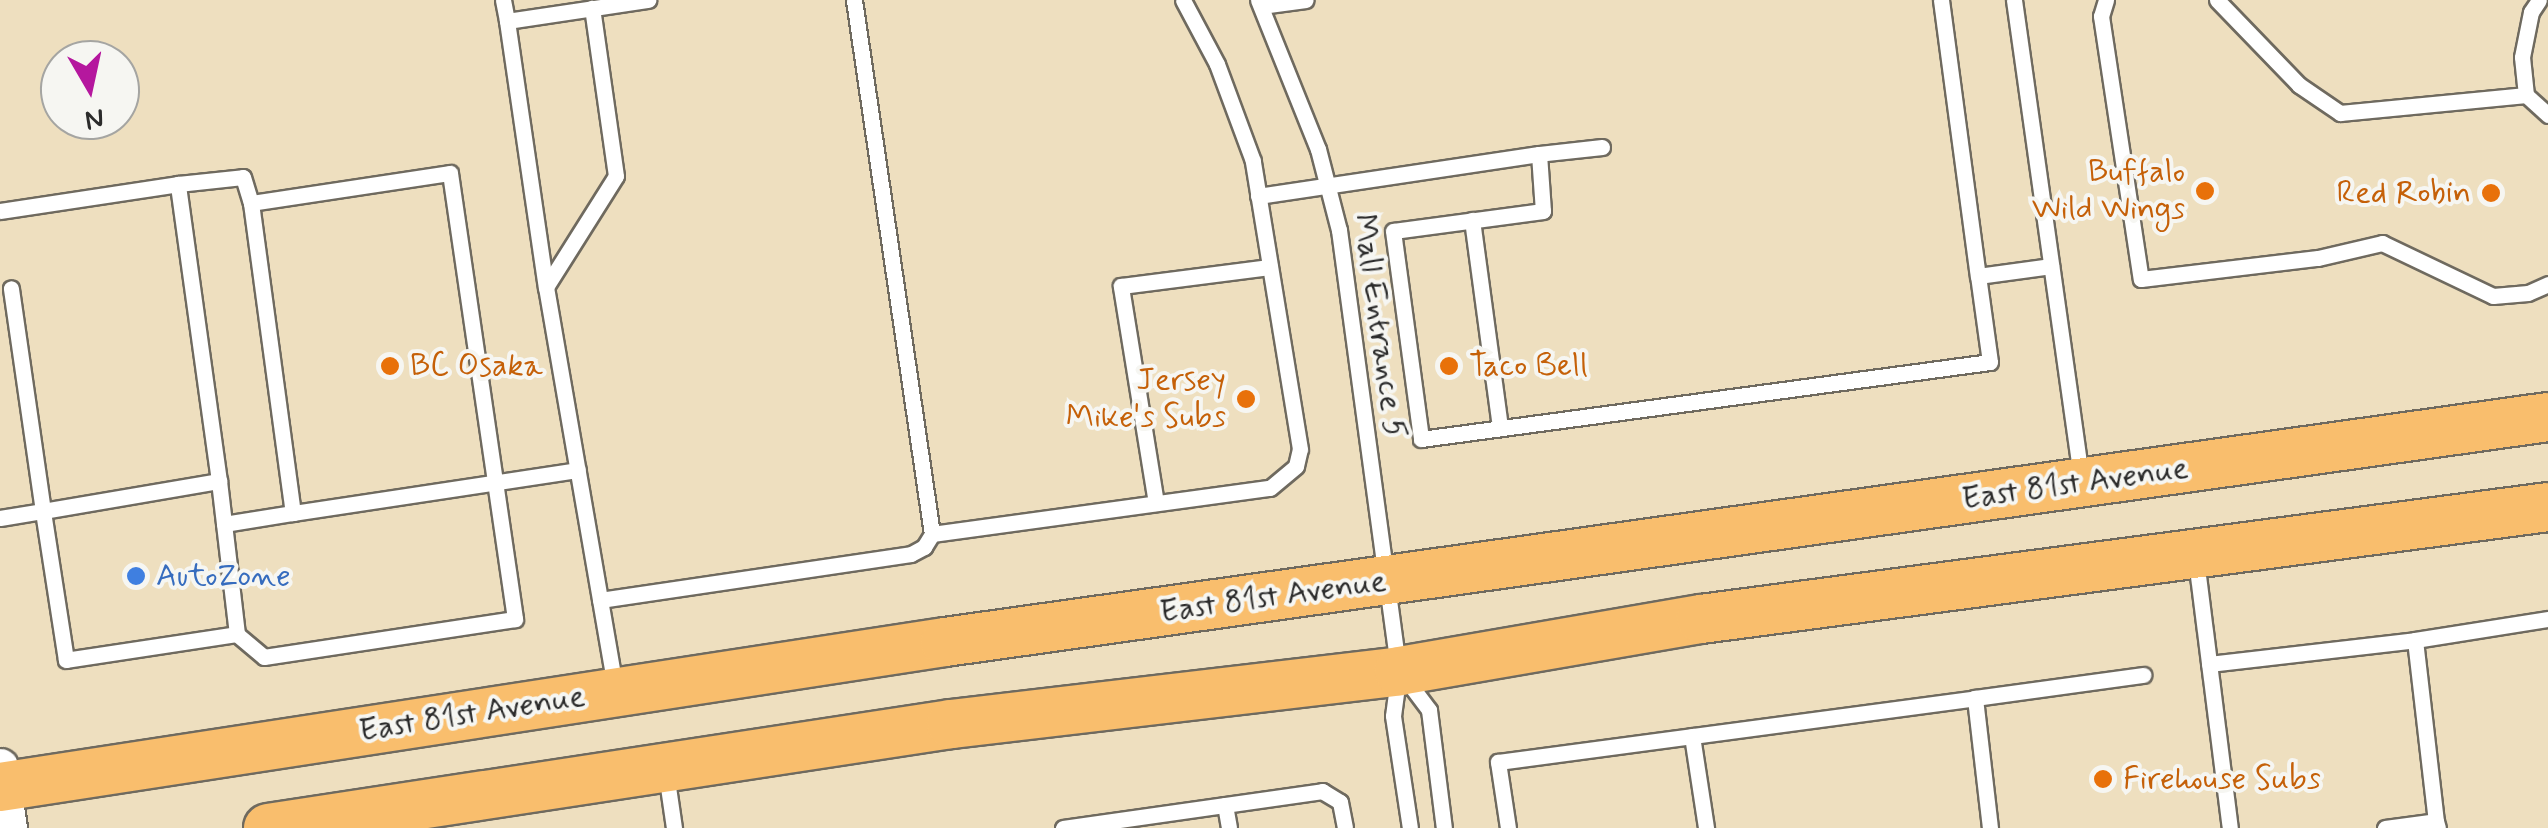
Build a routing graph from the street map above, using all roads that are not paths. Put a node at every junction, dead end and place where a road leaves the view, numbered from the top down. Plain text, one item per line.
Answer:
1 (503, 0) edge
2 (648, 0) edge
3 (854, 0) edge
4 (1183, 0) edge
5 (1306, 0) edge
6 (1940, 0) edge
7 (2014, 0) edge
8 (2106, 0) edge
9 (2218, 0) edge
10 (2539, 0) edge
11 (1260, 3) edge
12 (592, 8) junction
13 (506, 22) junction
14 (2526, 95) junction
15 (2548, 115) edge
16 (1602, 147) dead end
17 (1539, 154) junction
18 (178, 184) junction
19 (1328, 186) junction
20 (1258, 196) junction
21 (250, 203) junction
22 (0, 211) edge
23 (1472, 220) junction
24 (2052, 266) junction
25 (1270, 267) junction
26 (1978, 276) junction
27 (2548, 284) edge
28 (546, 287) junction
29 (12, 288) dead end
30 (2548, 416) edge
31 (1500, 428) junction
32 (578, 470) junction
33 (220, 481) junction
34 (495, 482) junction
35 (2082, 483) junction
36 (1156, 504) junction
37 (2548, 507) edge
38 (43, 511) junction
39 (293, 514) junction
40 (0, 518) edge
41 (224, 524) junction
42 (932, 534) junction
43 (2195, 552) junction
44 (1387, 581) junction
45 (600, 600) junction
46 (2548, 619) edge
47 (237, 634) junction
48 (2416, 640) junction
49 (2209, 664) junction
50 (1399, 671) junction
51 (2143, 675) dead end
52 (616, 692) junction
53 (1975, 698) junction
54 (1692, 736) junction
55 (665, 768) junction
56 (3, 792) edge
57 (1225, 805) junction
58 (2437, 824) edge
59 (268, 828) edge
60 (674, 828) edge
61 (1063, 828) edge
62 (1229, 828) edge
63 (1345, 828) edge
64 (1410, 828) edge
65 (1444, 828) edge
66 (1508, 828) edge
67 (1706, 828) edge
68 (1990, 828) edge
69 (2230, 828) edge
70 (2385, 828) edge

1 - 13 lane
2 - 12 lane
3 - 42 lane
4 - 20 lane
5 - 11 lane
6 - 26 lane
7 - 24 lane
8 - 27 lane
9 - 14 lane
10 - 14 lane
11 - 19 lane, Mall Entrance 5
12 - 13 lane
12 - 28 lane
13 - 28 lane
14 - 15 lane
16 - 17 lane
17 - 19 lane
17 - 23 lane
18 - 21 lane
18 - 22 lane
18 - 33 lane
19 - 20 lane
19 - 44 lane, Mall Entrance 5
20 - 25 lane
21 - 34 lane
21 - 39 lane
23 - 31 lane
23 - 31 lane
24 - 26 lane
24 - 35 lane
25 - 36 lane
25 - 36 lane
26 - 31 lane
28 - 32 lane
29 - 38 lane
30 - 35 highway, East 81st Avenue
32 - 34 lane
32 - 45 lane
33 - 38 lane
33 - 41 lane
34 - 39 lane
34 - 47 lane
35 - 44 highway, East 81st Avenue
36 - 42 lane
37 - 43 highway
38 - 40 lane
38 - 47 lane
39 - 41 lane
41 - 47 lane
42 - 45 lane
43 - 49 lane
43 - 50 highway
44 - 50 lane, Mall Entrance 5
44 - 52 highway, East 81st Avenue
45 - 52 lane
46 - 48 lane
48 - 49 lane
48 - 58 lane
49 - 69 lane
50 - 55 highway
50 - 64 lane, Mall Entrance 5
50 - 65 lane, Mall Entrance 5
51 - 53 lane
52 - 56 highway, East 81st Avenue
53 - 54 lane
53 - 68 lane
54 - 66 lane
54 - 67 lane
55 - 59 highway
55 - 60 lane
57 - 61 lane
57 - 62 lane
57 - 63 lane
58 - 70 lane

